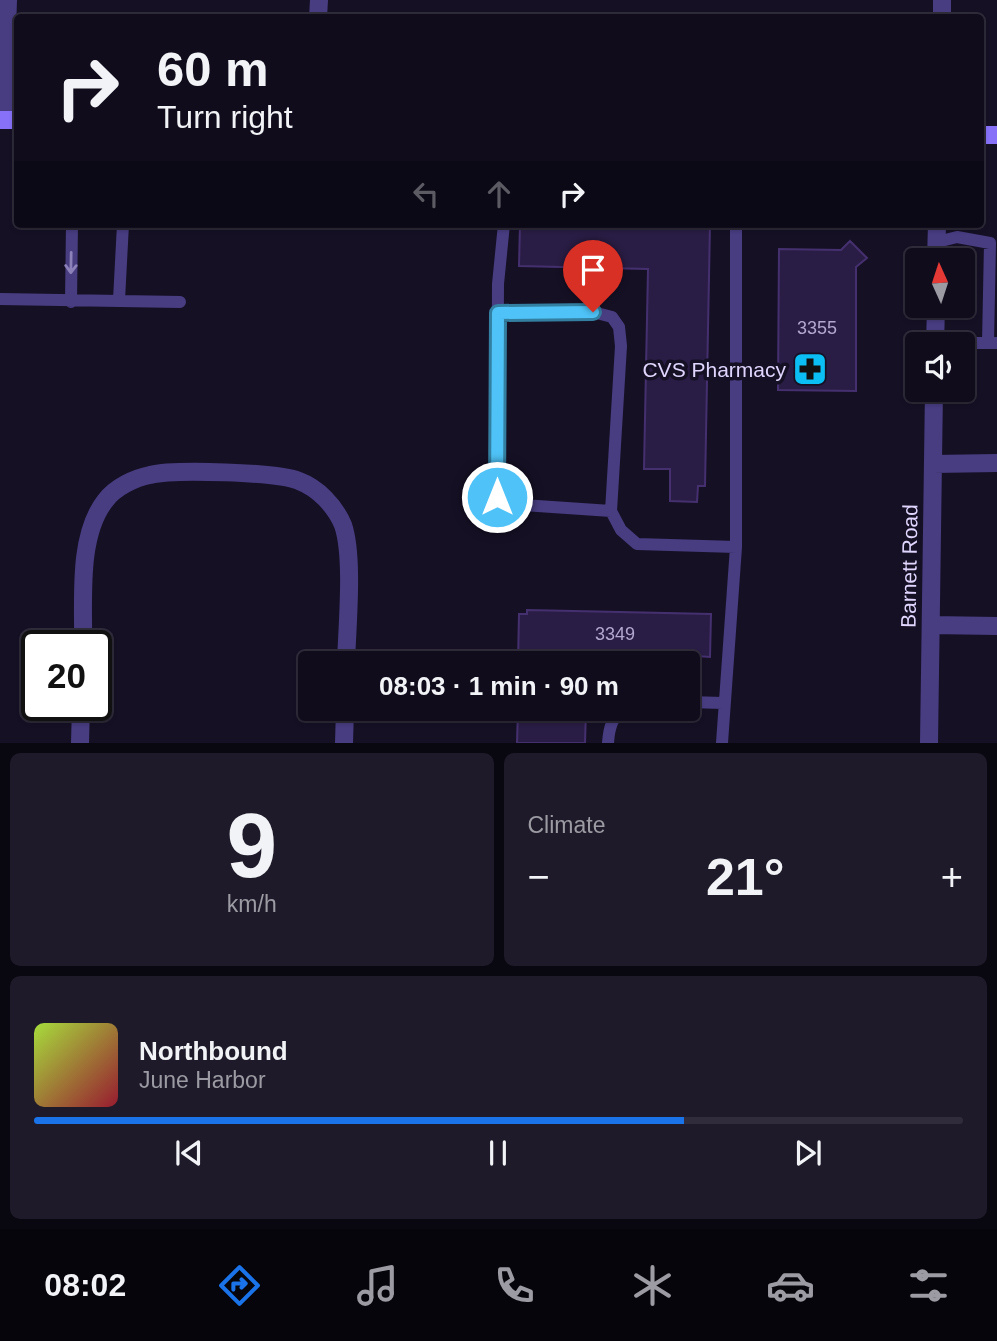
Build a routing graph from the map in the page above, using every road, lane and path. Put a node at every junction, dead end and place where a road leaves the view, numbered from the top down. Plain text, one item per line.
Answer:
1 (8, 0) edge
2 (7, 120) edge
3 (72, 228) edge
4 (123, 228) edge
5 (504, 228) edge
6 (736, 228) edge
7 (937, 233) edge
8 (993, 239) edge
9 (0, 299) edge
10 (119, 300) junction
11 (71, 302) junction
12 (180, 302) dead end
13 (498, 313) junction
14 (975, 343) edge
15 (993, 343) edge
16 (934, 402) edge
17 (997, 463) edge
18 (933, 464) junction
19 (611, 511) junction
20 (736, 548) junction
21 (931, 625) junction
22 (997, 626) edge
23 (84, 630) edge
24 (346, 651) edge
25 (700, 702) edge
26 (723, 703) junction
27 (81, 721) edge
28 (345, 721) edge
29 (612, 721) edge
30 (80, 743) edge
31 (344, 743) edge
32 (608, 743) edge
33 (722, 743) edge
34 (929, 743) edge

1 - 2 street
3 -> 11 lane
4 - 10 lane
5 - 13 lane
6 - 20 lane
7 - 8 lane
8 - 15 lane
9 - 11 lane
10 - 11 lane
10 - 12 lane
13 - 19 lane
13 - 19 lane
14 - 15 lane
16 - 18 street, Barnett Road
17 - 18 street
18 - 21 street, Barnett Road
19 - 20 lane
20 - 26 lane
21 - 22 street
21 - 34 street, Barnett Road
23 - 24 street
25 - 26 lane
26 - 33 lane
27 - 30 street
28 - 31 street
29 - 32 lane

